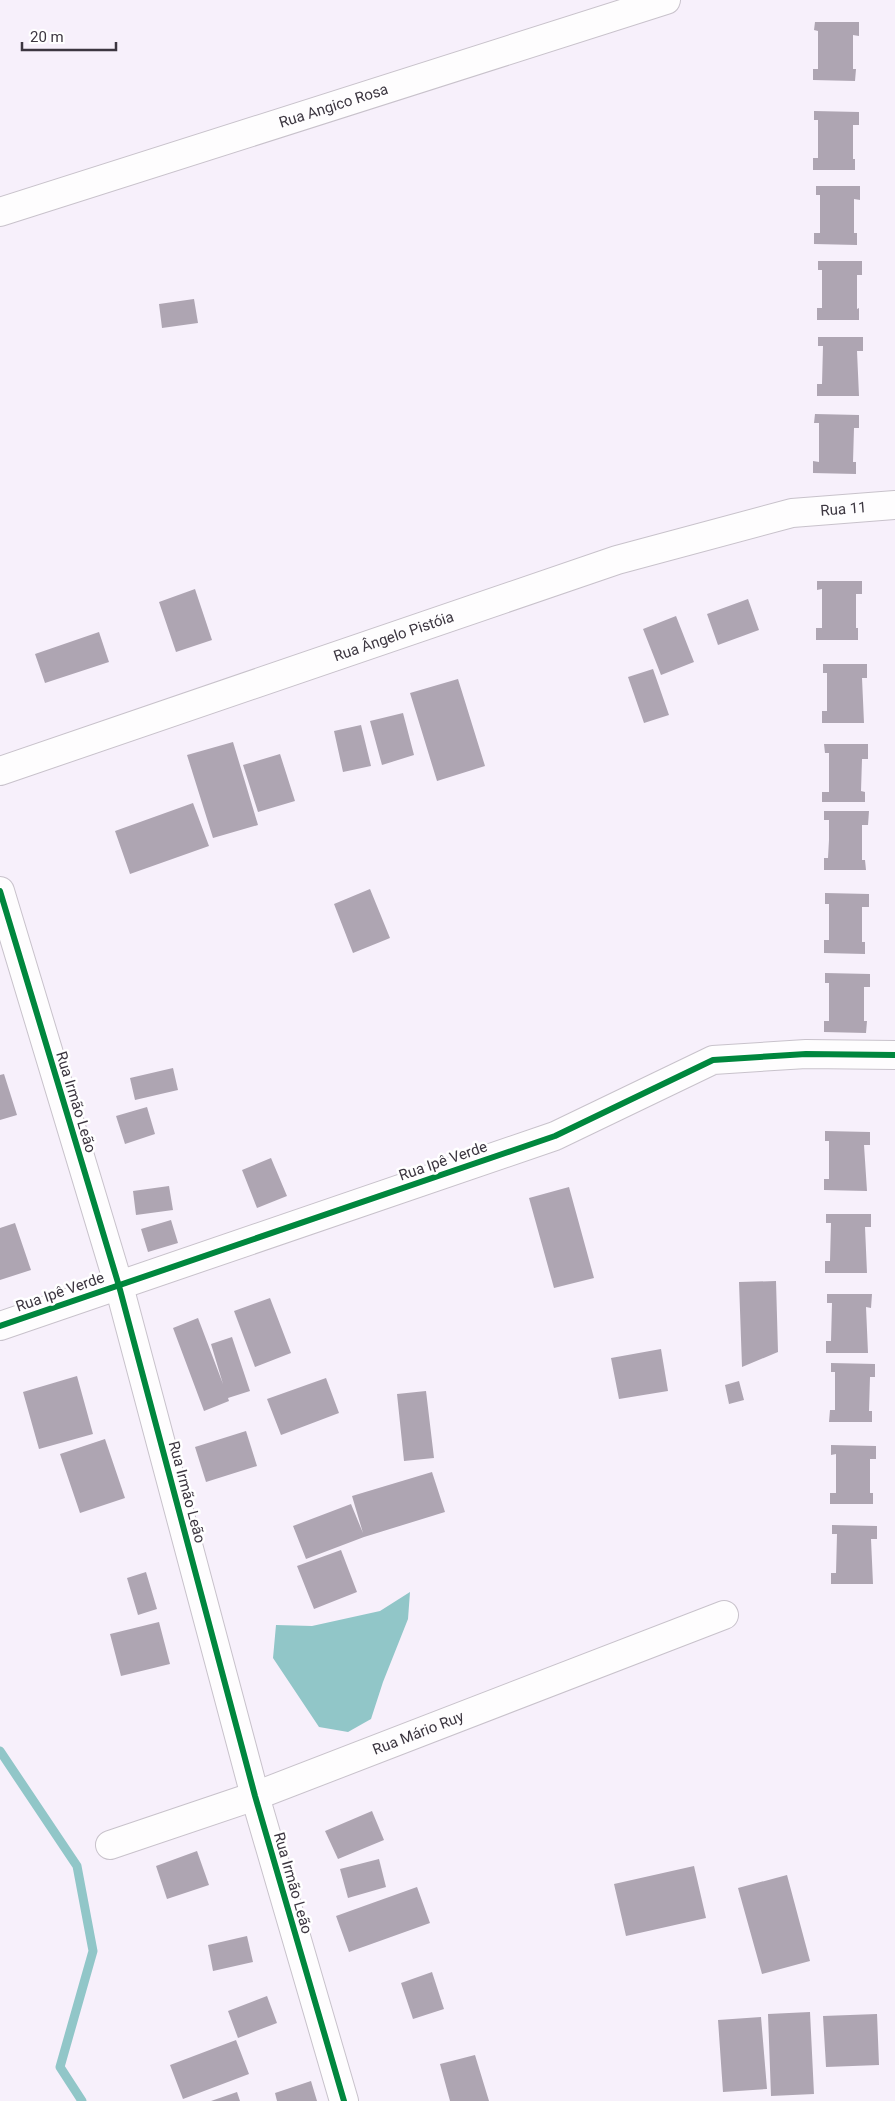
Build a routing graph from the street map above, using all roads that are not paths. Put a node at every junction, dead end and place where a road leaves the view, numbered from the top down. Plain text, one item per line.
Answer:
1 (666, 0) edge
2 (0, 212) edge
3 (895, 505) edge
4 (792, 513) joint
5 (0, 771) edge
6 (0, 891) edge
7 (895, 1055) edge
8 (119, 1286) junction
9 (0, 1326) edge
10 (724, 1616) dead end
11 (256, 1796) junction
12 (110, 1845) dead end
13 (344, 2101) edge

1 - 2 street, Rua Angico Rosa
3 - 4 street, Rua 11
4 - 5 street, Rua Ângelo Pistóia
6 - 8 street, Rua Irmão Leão
7 - 8 street, Rua Ipê Verde
8 - 9 street, Rua Ipê Verde
8 - 11 street, Rua Irmão Leão
10 - 11 street, Rua Mário Ruy
11 - 12 street, Rua Mário Ruy
11 - 13 street, Rua Irmão Leão

